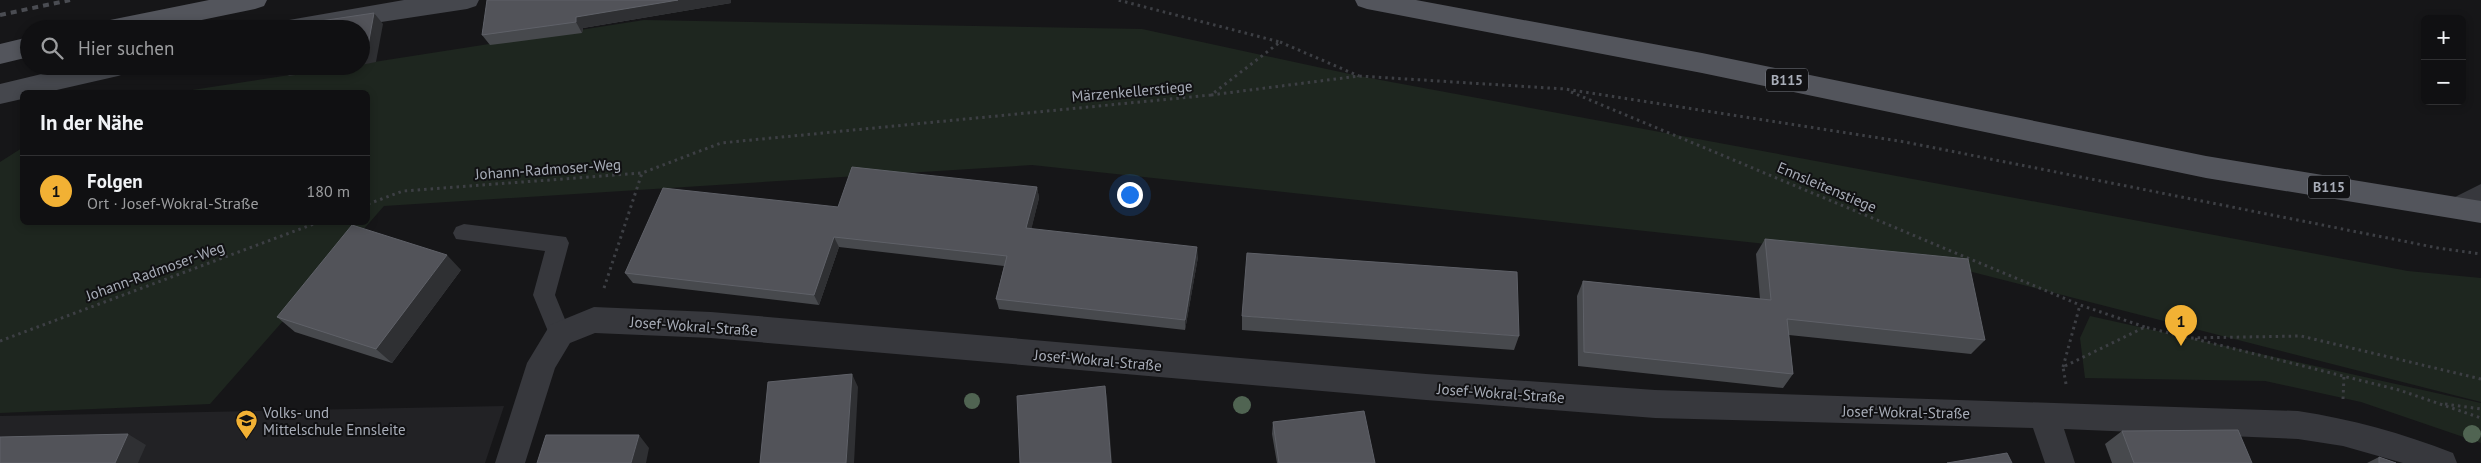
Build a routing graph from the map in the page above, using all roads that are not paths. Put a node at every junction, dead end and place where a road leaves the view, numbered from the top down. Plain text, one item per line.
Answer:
1 (255, 0) edge
2 (467, 0) edge
3 (1367, 0) edge
4 (155, 20) edge
5 (332, 20) edge
6 (20, 49) edge
7 (0, 54) edge
8 (80, 75) edge
9 (0, 94) edge
10 (2481, 193) edge
11 (2452, 208) junction
12 (2481, 212) edge
13 (464, 233) dead end
14 (560, 334) junction
15 (2058, 416) junction
16 (510, 463) edge
17 (2060, 463) edge
18 (2442, 463) edge

1 - 4 main road
2 - 5 street
3 - 11 main road, B115
6 - 7 main road
8 - 9 street
10 - 11 lane
11 - 12 main road, B115
13 - 14 lane
14 - 15 street, Josef-Wokral-Straße
14 - 16 street
15 - 17 street
15 - 18 street, Josef-Wokral-Straße

